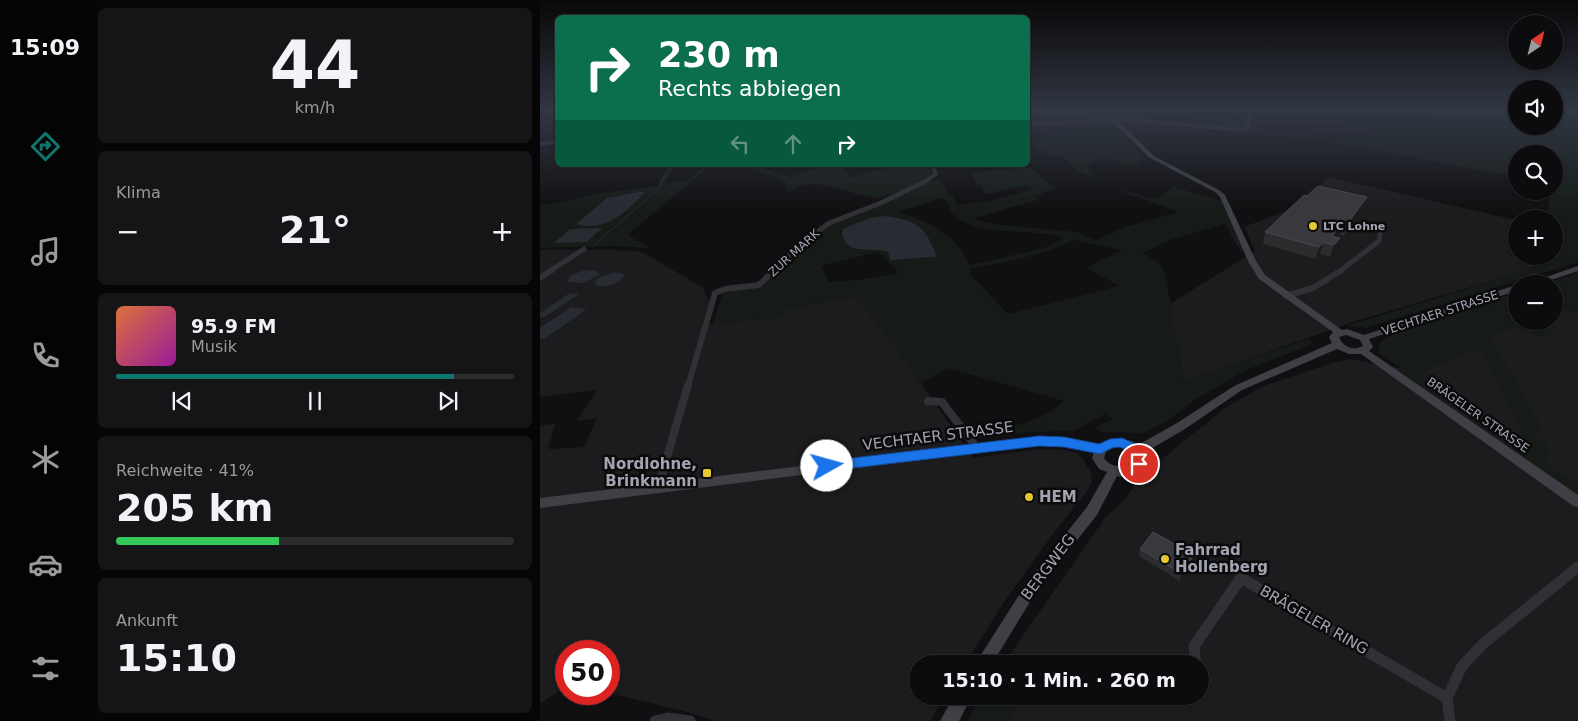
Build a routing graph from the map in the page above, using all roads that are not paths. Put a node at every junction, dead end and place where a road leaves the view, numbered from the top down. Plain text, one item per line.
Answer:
1 (1139, 145) edge
2 (933, 167) edge
3 (1380, 234) dead end
4 (584, 249) dead end
5 (1578, 268) edge
6 (1557, 275) edge
7 (540, 278) edge
8 (1508, 291) edge
9 (1286, 296) junction
10 (1340, 333) junction
11 (1364, 338) junction
12 (1337, 345) junction
13 (1363, 350) junction
14 (928, 401) dead end
15 (977, 448) junction
16 (1100, 449) junction
17 (1137, 451) junction
18 (1114, 472) junction
19 (658, 488) junction
20 (540, 502) edge
21 (1578, 502) edge
22 (1578, 567) edge
23 (989, 655) edge
24 (1195, 655) edge
25 (1447, 698) junction
26 (959, 705) edge
27 (655, 721) edge
28 (690, 721) edge
29 (949, 721) edge
30 (1450, 721) edge

1 - 9 main road
2 - 19 street, ZUR MARK
3 - 9 street
4 - 7 street
5 - 6 main road
8 - 11 main road, VECHTAER STRASSE
9 - 10 main road
10 - 11 main road
10 - 12 main road
11 - 13 main road
12 - 13 main road
12 - 17 main road
13 - 21 main road, BRÄGELER STRASSE
14 - 15 street
15 - 16 main road, VECHTAER STRASSE
15 - 19 main road, VECHTAER STRASSE
16 - 17 main road
16 - 18 main road
17 - 18 main road
18 - 23 main road, BERGWEG
19 - 20 main road, VECHTAER STRASSE
22 - 25 street
24 - 25 street, BRÄGELER RING
25 - 30 street
26 - 29 main road
27 - 28 street

